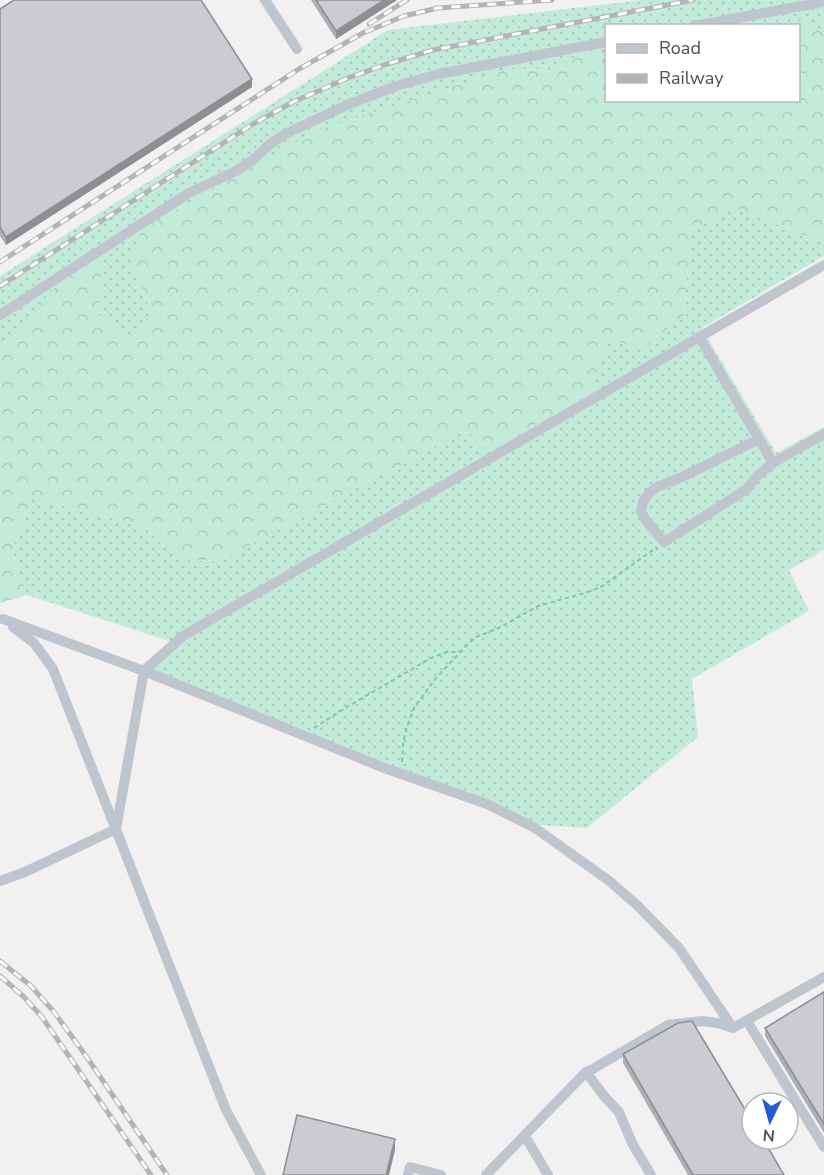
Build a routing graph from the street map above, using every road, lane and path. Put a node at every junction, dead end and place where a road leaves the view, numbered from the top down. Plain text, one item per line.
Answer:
1 (265, 0) edge
2 (824, 2) edge
3 (705, 24) edge
4 (605, 42) edge
5 (297, 49) dead end
6 (824, 265) edge
7 (0, 315) edge
8 (700, 338) junction
9 (824, 434) edge
10 (759, 439) junction
11 (773, 463) junction
12 (664, 542) junction
13 (1, 618) edge
14 (461, 652) junction
15 (144, 671) junction
16 (306, 736) junction
17 (404, 775) junction
18 (116, 829) junction
19 (0, 881) edge
20 (824, 977) edge
21 (747, 1021) junction
22 (733, 1028) junction
23 (586, 1072) junction
24 (525, 1136) junction
25 (824, 1147) edge
26 (261, 1175) edge
27 (408, 1175) edge
28 (441, 1175) edge
29 (486, 1175) edge
30 (548, 1175) edge
31 (651, 1175) edge

1 - 5 lane
2 - 3 lane
4 - 7 lane
6 - 8 lane
8 - 10 lane
8 - 15 lane
9 - 11 lane
10 - 11 lane
10 - 12 lane
11 - 12 lane
12 - 14 path
13 - 15 lane
13 - 18 lane
14 - 16 path
14 - 17 path
15 - 16 lane
15 - 18 lane
16 - 17 lane
17 - 22 lane
18 - 19 lane
18 - 26 lane
20 - 21 lane
21 - 22 lane
21 - 25 lane
22 - 23 lane
23 - 24 lane
23 - 31 lane
24 - 29 lane
24 - 30 lane
27 - 28 lane

